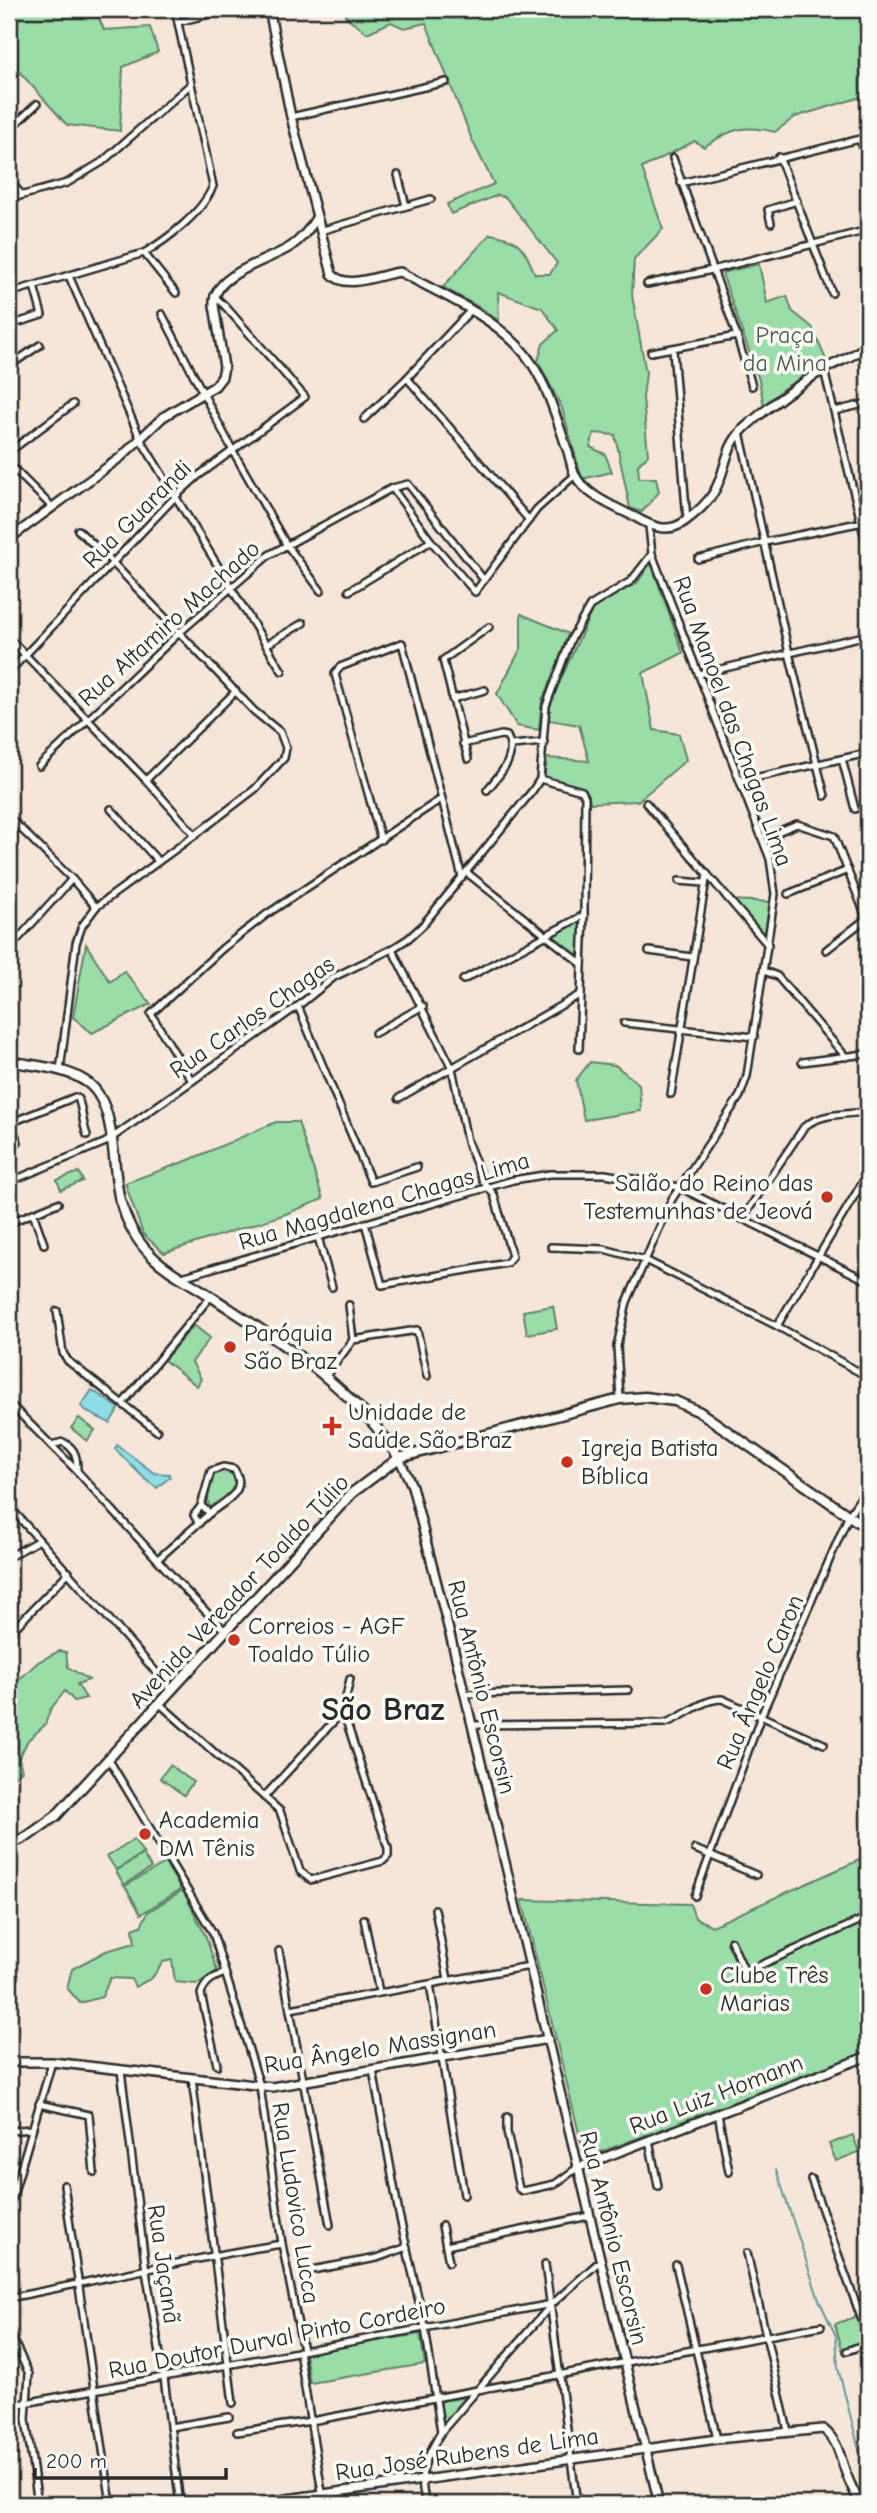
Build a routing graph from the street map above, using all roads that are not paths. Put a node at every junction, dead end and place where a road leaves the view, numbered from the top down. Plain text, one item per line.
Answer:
1 (175, 9) edge
2 (230, 9) edge
3 (269, 9) edge
4 (178, 22) junction
5 (446, 82) dead end
6 (191, 84) junction
7 (37, 104) dead end
8 (291, 117) junction
9 (9, 130) edge
10 (868, 137) edge
11 (860, 139) junction
12 (779, 157) junction
13 (673, 158) dead end
14 (868, 163) edge
15 (398, 175) dead end
16 (9, 180) edge
17 (681, 183) junction
18 (22, 195) junction
19 (9, 199) edge
20 (431, 199) dead end
21 (797, 201) junction
22 (406, 206) junction
23 (316, 218) junction
24 (771, 223) dead end
25 (868, 230) edge
26 (308, 232) junction
27 (321, 234) junction
28 (814, 244) junction
29 (144, 253) junction
30 (712, 270) junction
31 (69, 276) junction
32 (647, 284) dead end
33 (34, 286) junction
34 (9, 293) edge
35 (176, 293) dead end
36 (832, 293) dead end
37 (213, 295) junction
38 (471, 310) junction
39 (162, 314) dead end
40 (20, 321) dead end
41 (737, 336) junction
42 (868, 344) edge
43 (40, 345) dead end
44 (673, 350) junction
45 (650, 352) dead end
46 (9, 366) edge
47 (824, 370) junction
48 (407, 378) junction
49 (752, 386) dead end
50 (204, 395) junction
51 (868, 403) edge
52 (73, 404) dead end
53 (835, 411) junction
54 (364, 419) dead end
55 (740, 432) junction
56 (141, 440) junction
57 (233, 451) junction
58 (9, 452) edge
59 (9, 464) edge
60 (575, 475) junction
61 (392, 488) junction
62 (176, 496) junction
63 (52, 507) junction
64 (529, 520) junction
65 (687, 520) junction
66 (865, 522) edge
67 (649, 526) junction
68 (78, 530) dead end
69 (9, 539) edge
70 (431, 541) junction
71 (765, 542) junction
72 (286, 544) junction
73 (868, 551) edge
74 (652, 554) junction
75 (698, 559) dead end
76 (111, 561) junction
77 (484, 580) junction
78 (230, 586) junction
79 (321, 591) dead end
80 (349, 591) dead end
81 (303, 623) dead end
82 (489, 627) dead end
83 (179, 633) junction
84 (868, 635) edge
85 (9, 638) edge
86 (266, 645) junction
87 (789, 653) junction
88 (25, 656) junction
89 (282, 671) dead end
90 (9, 673) edge
91 (699, 674) junction
92 (485, 690) dead end
93 (236, 691) junction
94 (452, 699) junction
95 (88, 720) junction
96 (544, 742) junction
97 (463, 744) junction
98 (512, 745) junction
99 (868, 753) edge
100 (468, 759) dead end
101 (842, 759) junction
102 (816, 765) junction
103 (39, 766) dead end
104 (540, 779) junction
105 (146, 780) junction
106 (741, 781) junction
107 (487, 790) dead end
108 (825, 796) dead end
109 (441, 799) junction
110 (646, 803) dead end
111 (111, 809) dead end
112 (855, 809) dead end
113 (9, 817) edge
114 (195, 835) junction
115 (777, 837) dead end
116 (381, 840) junction
117 (158, 861) junction
118 (848, 870) junction
119 (464, 874) junction
120 (707, 874) junction
121 (72, 879) junction
122 (679, 881) dead end
123 (704, 883) junction
124 (788, 894) dead end
125 (868, 902) edge
126 (861, 904) junction
127 (96, 907) junction
128 (584, 914) junction
129 (867, 920) edge
130 (544, 935) junction
131 (768, 945) junction
132 (9, 949) edge
133 (392, 949) junction
134 (826, 950) dead end
135 (649, 951) dead end
136 (692, 957) junction
137 (582, 964) junction
138 (764, 971) junction
139 (463, 979) dead end
140 (581, 994) junction
141 (298, 1006) junction
142 (422, 1006) junction
143 (624, 1023) dead end
144 (681, 1029) junction
145 (374, 1033) dead end
146 (754, 1037) junction
147 (579, 1049) dead end
148 (865, 1055) dead end
149 (846, 1057) junction
150 (9, 1061) edge
151 (802, 1062) dead end
152 (452, 1068) junction
153 (60, 1071) junction
154 (192, 1081) junction
155 (671, 1094) dead end
156 (399, 1098) dead end
157 (868, 1112) edge
158 (87, 1135) dead end
159 (111, 1139) junction
160 (9, 1145) edge
161 (417, 1167) dead end
162 (868, 1173) edge
163 (9, 1182) edge
164 (679, 1187) junction
165 (488, 1188) junction
166 (58, 1203) dead end
167 (33, 1213) junction
168 (742, 1219) junction
169 (9, 1223) edge
170 (365, 1223) junction
171 (318, 1237) junction
172 (44, 1244) dead end
173 (551, 1247) dead end
174 (818, 1257) junction
175 (645, 1259) junction
176 (182, 1277) junction
177 (868, 1282) edge
178 (332, 1287) dead end
179 (211, 1296) junction
180 (349, 1305) dead end
181 (57, 1311) dead end
182 (777, 1326) junction
183 (353, 1340) junction
184 (326, 1376) junction
185 (427, 1377) dead end
186 (868, 1377) edge
187 (620, 1399) junction
188 (9, 1403) edge
189 (123, 1403) junction
190 (157, 1431) dead end
191 (51, 1445) junction
192 (399, 1458) junction
193 (77, 1471) junction
194 (868, 1487) edge
195 (9, 1506) edge
196 (201, 1506) junction
197 (210, 1513) junction
198 (849, 1515) junction
199 (199, 1524) junction
200 (868, 1529) edge
201 (39, 1540) junction
202 (9, 1557) edge
203 (158, 1559) junction
204 (69, 1572) junction
205 (224, 1630) junction
206 (9, 1634) edge
207 (349, 1679) dead end
208 (173, 1690) junction
209 (628, 1690) dead end
210 (464, 1693) junction
211 (160, 1704) junction
212 (343, 1711) junction
213 (761, 1716) junction
214 (472, 1725) junction
215 (824, 1744) dead end
216 (109, 1759) junction
217 (264, 1797) junction
218 (9, 1829) edge
219 (19, 1841) junction
220 (9, 1845) edge
221 (695, 1849) dead end
222 (710, 1855) junction
223 (756, 1875) dead end
224 (695, 1896) dead end
225 (435, 1909) dead end
226 (868, 1917) edge
227 (364, 1919) dead end
228 (731, 1941) dead end
229 (279, 1951) dead end
230 (530, 1966) junction
231 (225, 1973) junction
232 (448, 1980) junction
233 (430, 1984) junction
234 (379, 1992) junction
235 (290, 2010) junction
236 (548, 2039) junction
237 (868, 2057) edge
238 (443, 2058) junction
239 (9, 2062) edge
240 (52, 2062) junction
241 (217, 2065) dead end
242 (121, 2070) junction
243 (373, 2070) junction
244 (192, 2078) junction
245 (304, 2082) junction
246 (260, 2086) junction
247 (39, 2104) junction
248 (718, 2114) junction
249 (507, 2116) dead end
250 (31, 2129) junction
251 (9, 2131) edge
252 (649, 2140) junction
253 (577, 2168) junction
254 (94, 2172) dead end
255 (729, 2172) dead end
256 (811, 2179) dead end
257 (64, 2185) dead end
258 (658, 2186) dead end
259 (464, 2194) dead end
260 (10, 2199) edge
261 (9, 2209) edge
262 (589, 2217) junction
263 (330, 2225) dead end
264 (442, 2226) dead end
265 (282, 2244) junction
266 (446, 2246) junction
267 (407, 2247) junction
268 (747, 2253) dead end
269 (215, 2254) junction
270 (600, 2261) junction
271 (449, 2262) dead end
272 (545, 2264) dead end
273 (676, 2265) dead end
274 (312, 2270) dead end
275 (146, 2271) junction
276 (79, 2284) junction
277 (9, 2298) edge
278 (552, 2304) junction
279 (821, 2326) dead end
280 (425, 2328) junction
281 (9, 2330) edge
282 (767, 2336) junction
283 (868, 2337) edge
284 (868, 2343) edge
285 (696, 2350) junction
286 (301, 2351) junction
287 (847, 2351) dead end
288 (625, 2364) junction
289 (230, 2365) junction
290 (561, 2374) junction
291 (164, 2378) junction
292 (94, 2390) junction
293 (478, 2391) junction
294 (437, 2399) junction
295 (868, 2402) edge
296 (26, 2403) junction
297 (233, 2403) dead end
298 (9, 2406) edge
299 (229, 2417) dead end
300 (868, 2418) edge
301 (311, 2421) junction
302 (170, 2427) junction
303 (788, 2431) junction
304 (237, 2432) dead end
305 (441, 2432) junction
306 (717, 2440) junction
307 (646, 2450) junction
308 (571, 2459) junction
309 (420, 2479) junction
310 (323, 2493) junction
311 (38, 2504) edge
312 (111, 2504) edge
313 (180, 2504) edge
314 (251, 2504) edge
315 (324, 2504) edge
316 (426, 2504) edge
317 (577, 2504) edge
318 (659, 2504) edge
319 (861, 2504) edge

1 - 4 street
2 - 4 street
3 - 8 street
4 - 6 street
5 - 8 street
6 - 18 street
6 - 29 street
7 - 9 street
8 - 23 street
10 - 11 street
11 - 12 street
11 - 14 street
12 - 17 street
12 - 21 street
13 - 17 street
15 - 22 street
16 - 18 street
17 - 30 street
18 - 19 street
20 - 22 street
21 - 24 street
21 - 28 street
22 - 27 street
23 - 26 street
23 - 27 street
25 - 28 street
26 - 27 street
26 - 37 street
27 - 38 street
28 - 30 street
28 - 36 street
29 - 31 street
29 - 35 street
30 - 32 street
30 - 41 street
31 - 33 street
31 - 56 street
33 - 34 street
33 - 40 street
37 - 50 street
37 - 57 street, Rua Guarandi
38 - 48 street
38 - 60 street
39 - 50 street
41 - 44 street
41 - 49 street
42 - 47 street
43 - 46 street
44 - 45 street
44 - 65 street
47 - 53 street
47 - 55 street
48 - 54 street
48 - 64 street
50 - 56 street
50 - 57 street
51 - 53 street
52 - 58 street
53 - 66 street
55 - 65 street
55 - 71 street
56 - 62 street
56 - 63 street
57 - 62 street, Rua Guarandi
57 - 72 street
59 - 63 street
60 - 64 street
60 - 67 street
61 - 70 street
61 - 72 street, Rua Altamiro Machado
61 - 77 street, Rua Altamiro Machado
62 - 76 street, Rua Guarandi
62 - 78 street
63 - 69 street
64 - 77 street
65 - 67 street
66 - 71 street
66 - 73 street
67 - 74 street, Rua Manoel das Chagas Lima
68 - 76 street
70 - 77 street
70 - 80 street
71 - 75 street
71 - 87 street
72 - 78 street, Rua Altamiro Machado
72 - 79 street
74 - 91 street, Rua Manoel das Chagas Lima
74 - 96 street
76 - 83 street
76 - 88 street, Rua Guarandi
78 - 83 street, Rua Altamiro Machado
78 - 86 street
81 - 86 street
82 - 94 street
83 - 93 street
83 - 95 street, Rua Altamiro Machado
84 - 87 street
85 - 88 street
86 - 89 street
87 - 91 street
87 - 102 street
88 - 90 street, Rua Guarandi
88 - 95 street
91 - 106 street, Rua Manoel das Chagas Lima
92 - 94 street
93 - 105 street
93 - 114 street
94 - 97 street
95 - 103 street, Rua Altamiro Machado
95 - 105 street
96 - 98 street
96 - 104 street
97 - 98 street
97 - 100 street
98 - 107 street
99 - 101 street
101 - 102 street
101 - 112 street
102 - 106 street
102 - 108 street
104 - 119 street, Rua Carlos Chagas
104 - 128 street
105 - 114 street
106 - 131 street, Rua Manoel das Chagas Lima
109 - 116 street
109 - 116 street
109 - 119 street
110 - 120 street
111 - 117 street
113 - 121 street
114 - 117 street
115 - 118 street
116 - 154 street
117 - 127 street
118 - 124 street
118 - 126 street
119 - 130 street
119 - 133 street, Rua Carlos Chagas
120 - 123 street
120 - 131 street
121 - 127 street
121 - 132 street
122 - 123 street
123 - 136 street
125 - 126 street
126 - 129 street
127 - 153 street
128 - 130 street
128 - 137 street
129 - 134 street
130 - 137 street
130 - 139 street
131 - 138 street, Rua Manoel das Chagas Lima
133 - 141 street, Rua Carlos Chagas
133 - 142 street
135 - 136 street
136 - 144 street
137 - 140 street
138 - 146 street, Rua Manoel das Chagas Lima
138 - 149 street
140 - 147 street
140 - 152 street
141 - 154 street, Rua Carlos Chagas
141 - 161 street
142 - 145 street
142 - 152 street
143 - 144 street
144 - 146 street
144 - 155 street
146 - 164 street, Rua Manoel das Chagas Lima
148 - 149 street
149 - 151 street
150 - 153 main road, Rua Antônio Escorsin
152 - 156 street
152 - 165 street
153 - 159 main road, Rua Antônio Escorsin
154 - 159 street, Rua Carlos Chagas
157 - 168 street
158 - 160 street
159 - 163 street, Rua Carlos Chagas
159 - 176 main road, Rua Antônio Escorsin
162 - 174 street
164 - 165 street, Rua Magdalena Chagas Lima
164 - 168 street, Rua Magdalena Chagas Lima
164 - 175 street, Rua Manoel das Chagas Lima
165 - 170 street, Rua Magdalena Chagas Lima
165 - 170 street
166 - 167 street
167 - 169 street
167 - 172 street
168 - 174 street, Rua Magdalena Chagas Lima
170 - 171 street, Rua Magdalena Chagas Lima
171 - 176 street, Rua Magdalena Chagas Lima
171 - 178 street
173 - 175 street
174 - 177 street, Rua Magdalena Chagas Lima
174 - 182 street
175 - 182 street
175 - 187 street, Rua Manoel das Chagas Lima
176 - 179 main road, Rua Antônio Escorsin
179 - 184 main road, Rua Antônio Escorsin
179 - 189 street
180 - 183 street
181 - 189 street
182 - 186 street
183 - 184 street
183 - 185 street
184 - 192 main road, Rua Antônio Escorsin
187 - 192 main road, Avenida Vereador Toaldo Túlio
187 - 198 main road, Avenida Vereador Toaldo Túlio
188 - 191 street
189 - 190 street
191 - 193 street
191 - 193 street
192 - 205 main road, Avenida Vereador Toaldo Túlio
192 - 210 street, Rua Antônio Escorsin
193 - 203 street
194 - 198 street, Rua Ângelo Caron
195 - 201 street
196 - 197 street
196 - 197 street
196 - 199 street
197 - 199 street
198 - 200 main road, Avenida Vereador Toaldo Túlio
198 - 213 street, Rua Ângelo Caron
199 - 203 street
201 - 202 street
201 - 204 street
203 - 205 street
204 - 206 street
204 - 208 street
205 - 208 main road, Avenida Vereador Toaldo Túlio
207 - 212 street
208 - 211 main road, Avenida Vereador Toaldo Túlio
209 - 210 street
210 - 214 street, Rua Antônio Escorsin
211 - 216 main road, Avenida Vereador Toaldo Túlio
211 - 217 street
212 - 217 street
212 - 217 street
213 - 214 street
213 - 215 street
213 - 222 street, Rua Ângelo Caron
214 - 230 street, Rua Antônio Escorsin
216 - 219 main road, Avenida Vereador Toaldo Túlio
216 - 231 street, Rua Ludovico Lucca
218 - 219 street
219 - 220 main road, Avenida Vereador Toaldo Túlio
221 - 222 street
222 - 223 street
222 - 224 street, Rua Ângelo Caron
225 - 232 street
226 - 228 street
227 - 234 street
229 - 235 street
230 - 232 street
230 - 236 street, Rua Antônio Escorsin
231 - 241 street
231 - 246 street, Rua Ludovico Lucca
232 - 233 street
233 - 234 street
233 - 238 street
234 - 235 street
235 - 245 street
236 - 238 street, Rua Ângelo Massignan
236 - 253 street, Rua Antônio Escorsin
237 - 248 street, Rua Luiz Homann
238 - 243 street, Rua Ângelo Massignan
238 - 259 street
239 - 240 street, Rua Ângelo Massignan
240 - 242 street, Rua Ângelo Massignan
240 - 247 street
242 - 244 street, Rua Ângelo Massignan
242 - 275 street, Rua Jaçanã
243 - 245 street, Rua Ângelo Massignan
243 - 267 street
244 - 246 street, Rua Ângelo Massignan
244 - 269 street
245 - 246 street, Rua Ângelo Massignan
245 - 263 street
246 - 265 street, Rua Ludovico Lucca
247 - 250 street
247 - 254 street
248 - 252 street, Rua Luiz Homann
248 - 255 street
249 - 253 street
250 - 251 street
250 - 260 street
252 - 253 street, Rua Luiz Homann
252 - 258 street
253 - 262 street, Rua Antônio Escorsin
256 - 283 street
257 - 276 street
260 - 261 street
262 - 266 street
262 - 270 street, Rua Antônio Escorsin
264 - 266 street
265 - 269 street
265 - 286 street, Rua Ludovico Lucca
266 - 271 street
267 - 274 street
267 - 280 street
268 - 282 street
269 - 275 street
269 - 289 street
270 - 278 street
270 - 288 street, Rua Antônio Escorsin
272 - 278 street
273 - 285 street
275 - 276 street
275 - 291 street, Rua Jaçanã
276 - 277 street
276 - 292 street
278 - 280 street, Rua Doutor Durval Pinto Cordeiro
278 - 290 street
278 - 293 street
279 - 282 street
280 - 286 street, Rua Doutor Durval Pinto Cordeiro
280 - 294 street
281 - 296 street
282 - 285 street
282 - 303 street
284 - 287 street
285 - 288 street
285 - 306 street
286 - 289 street, Rua Doutor Durval Pinto Cordeiro
286 - 301 street, Rua Ludovico Lucca
288 - 290 street
288 - 307 street, Rua Antônio Escorsin
289 - 291 street, Rua Doutor Durval Pinto Cordeiro
289 - 297 street
290 - 293 street
290 - 308 street
291 - 292 street, Rua Doutor Durval Pinto Cordeiro
291 - 302 street, Rua Jaçanã
292 - 296 street, Rua Doutor Durval Pinto Cordeiro
292 - 312 street
293 - 294 street
293 - 305 street
294 - 301 street
294 - 305 street
295 - 300 street
296 - 298 street, Rua Doutor Durval Pinto Cordeiro
296 - 311 street
299 - 302 street
301 - 304 street
301 - 310 street, Rua Ludovico Lucca
302 - 313 street, Rua Jaçanã
303 - 306 street, Rua José Rubens de Lima
303 - 319 street, Rua José Rubens de Lima
305 - 309 street
306 - 307 street, Rua José Rubens de Lima
307 - 308 street, Rua José Rubens de Lima
307 - 318 street, Rua Antônio Escorsin
308 - 309 street, Rua José Rubens de Lima
308 - 317 street
309 - 310 street, Rua José Rubens de Lima
309 - 316 street
310 - 314 street, Rua José Rubens de Lima
310 - 315 street, Rua Ludovico Lucca

